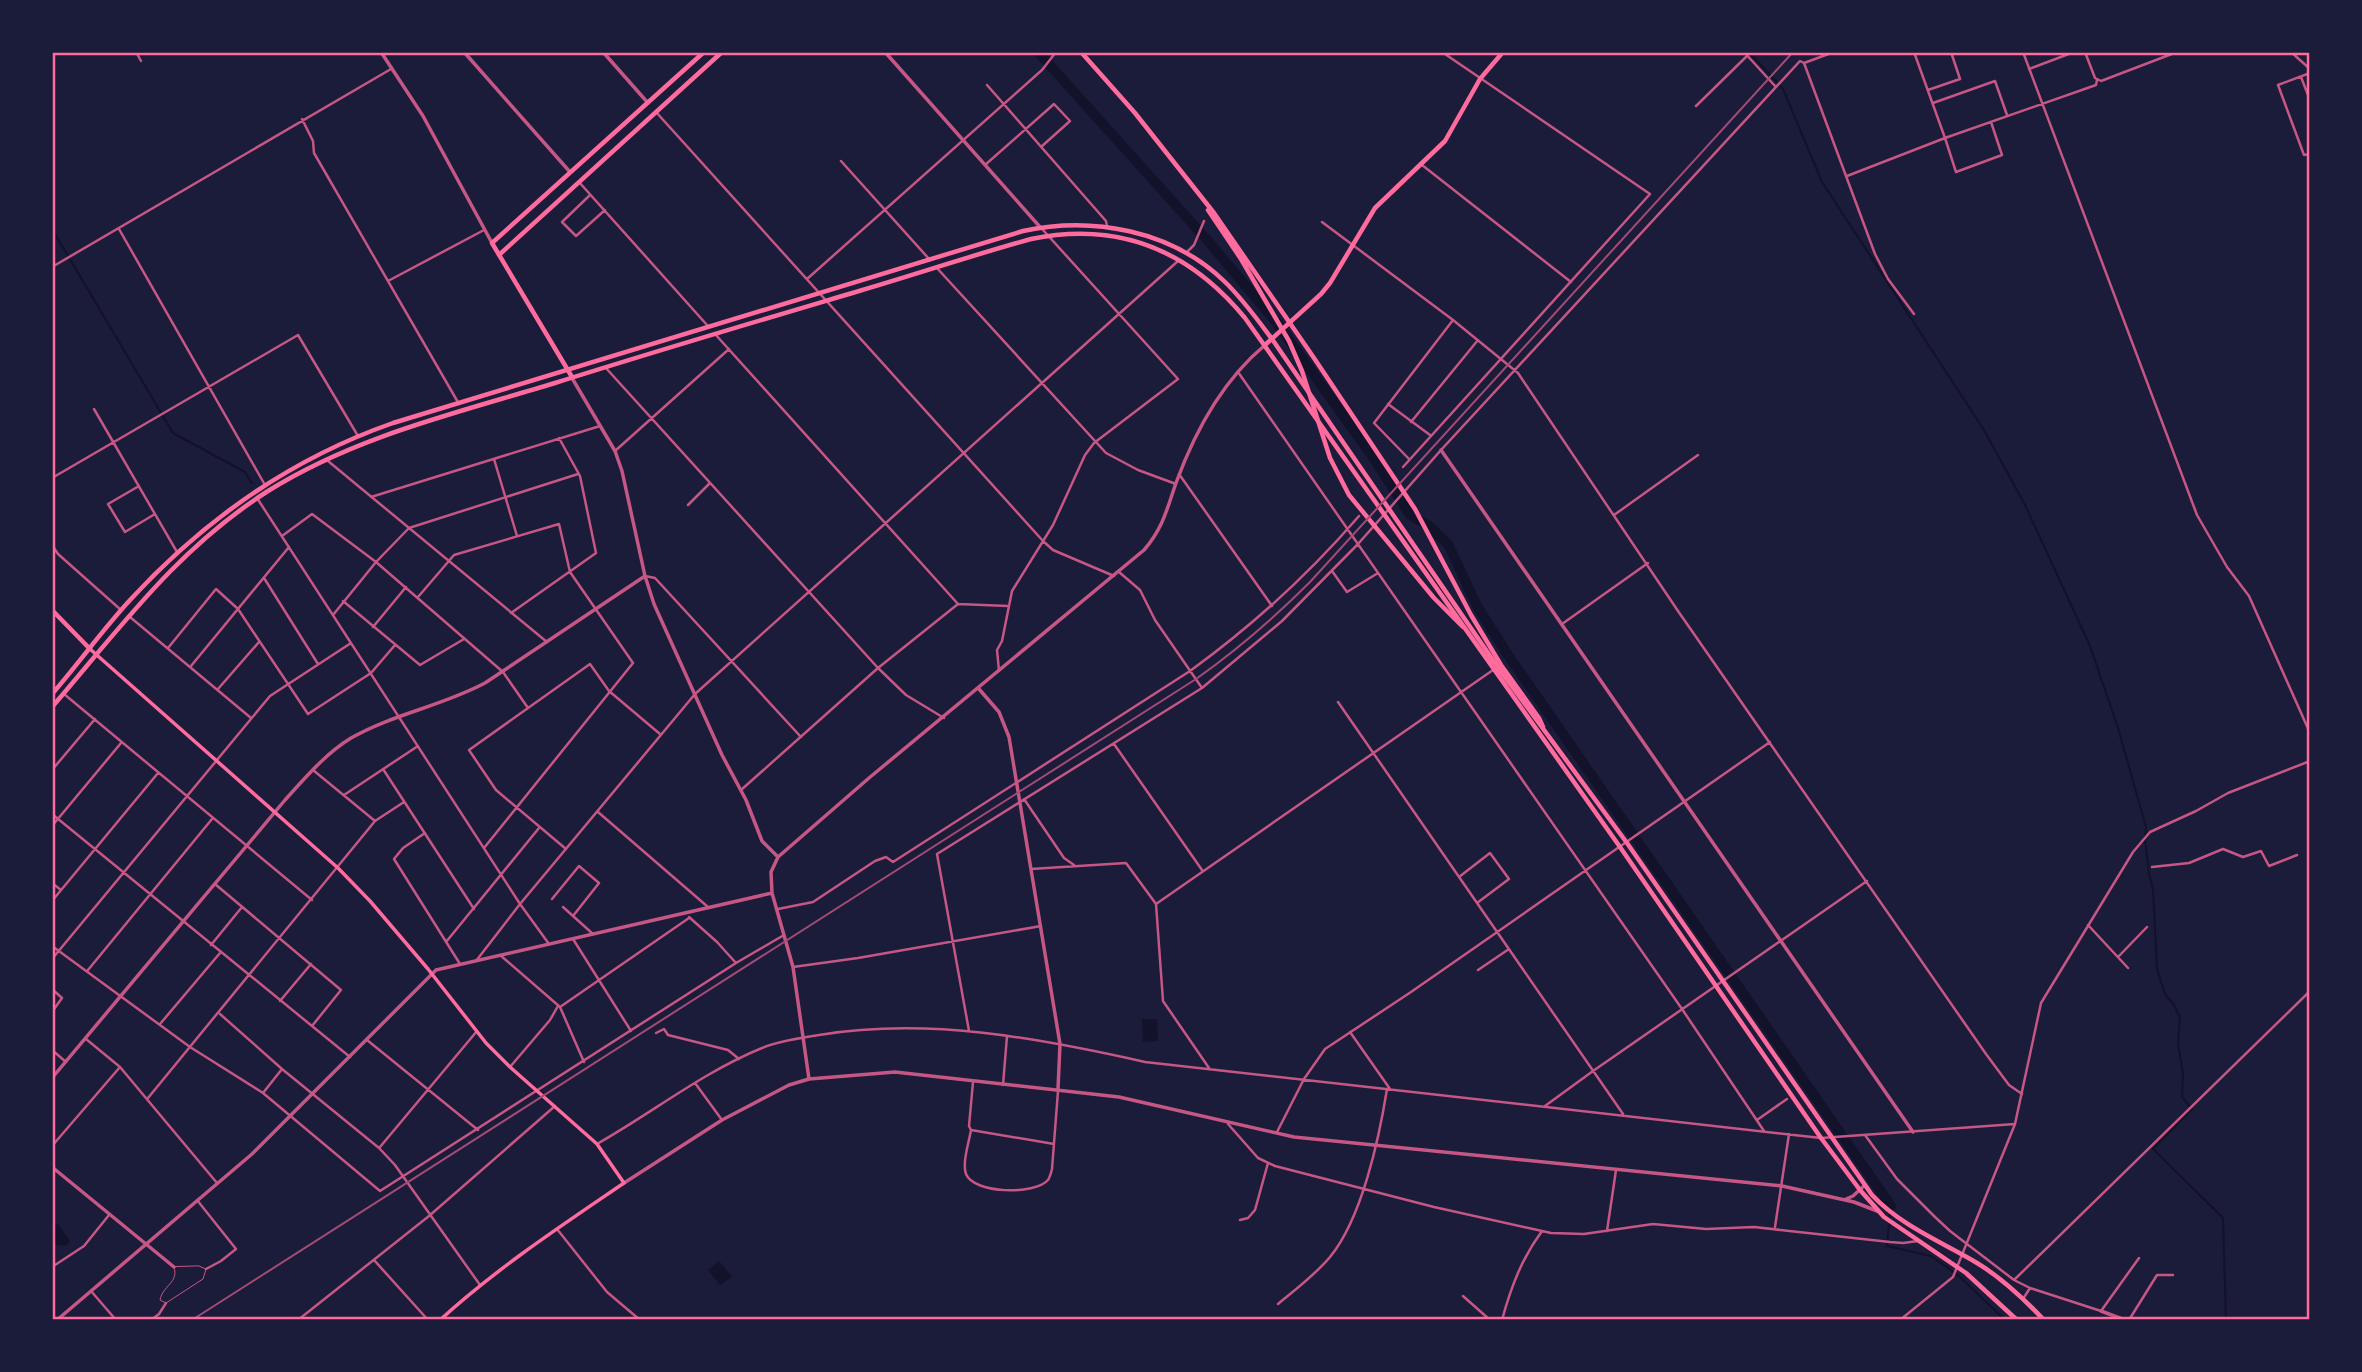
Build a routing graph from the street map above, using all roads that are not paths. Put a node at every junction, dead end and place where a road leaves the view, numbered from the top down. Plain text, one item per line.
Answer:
1 (135, 52) edge
2 (381, 52) edge
3 (464, 52) edge
4 (603, 52) edge
5 (704, 52) edge
6 (722, 52) edge
7 (884, 52) edge
8 (1056, 52) edge
9 (1081, 52) edge
10 (1441, 52) edge
11 (1503, 52) edge
12 (1833, 52) edge
13 (1914, 52) edge
14 (1951, 52) edge
15 (2023, 52) edge
16 (2074, 52) edge
17 (2085, 52) edge
18 (2177, 52) edge
19 (2291, 52) edge
20 (1746, 54) edge
21 (141, 61) dead end
22 (1804, 63) junction
23 (392, 68) junction
24 (2029, 69) junction
25 (2309, 71) edge
26 (2301, 76) junction
27 (1480, 79) junction
28 (2096, 80) junction
29 (986, 85) dead end
30 (1776, 88) junction
31 (1928, 90) junction
32 (2309, 100) edge
33 (648, 103) junction
34 (1003, 103) junction
35 (1933, 103) junction
36 (2042, 104) junction
37 (1696, 106) dead end
38 (656, 112) junction
39 (2008, 116) junction
40 (302, 120) junction
41 (1991, 122) junction
42 (1025, 130) junction
43 (1945, 138) junction
44 (963, 139) junction
45 (1041, 147) junction
46 (2309, 154) edge
47 (841, 162) dead end
48 (1422, 164) junction
49 (985, 165) junction
50 (570, 172) junction
51 (1847, 176) junction
52 (579, 182) junction
53 (1192, 186) junction
54 (590, 195) junction
55 (884, 209) junction
56 (604, 211) junction
57 (1204, 221) dead end
58 (1322, 222) dead end
59 (1107, 226) junction
60 (1040, 227) junction
61 (119, 229) junction
62 (484, 230) junction
63 (1048, 235) junction
64 (492, 243) junction
65 (1352, 244) junction
66 (1186, 253) junction
67 (499, 255) junction
68 (1180, 259) junction
69 (930, 260) junction
70 (52, 267) edge
71 (936, 268) junction
72 (807, 279) junction
73 (388, 281) junction
74 (1571, 282) junction
75 (820, 293) junction
76 (827, 300) junction
77 (1119, 314) junction
78 (1914, 314) dead end
79 (1453, 320) junction
80 (709, 326) junction
81 (715, 334) junction
82 (1272, 339) junction
83 (1478, 340) junction
84 (1265, 345) junction
85 (729, 349) junction
86 (1500, 358) junction
87 (605, 367) junction
88 (567, 370) junction
89 (1515, 371) junction
90 (1238, 372) junction
91 (572, 377) junction
92 (1043, 383) junction
93 (209, 386) junction
94 (459, 404) junction
95 (1388, 404) junction
96 (94, 410) dead end
97 (652, 418) junction
98 (1411, 422) junction
99 (600, 426) junction
100 (1430, 435) junction
101 (358, 437) junction
102 (559, 438) junction
103 (114, 443) junction
104 (1094, 443) junction
105 (1441, 450) junction
106 (615, 452) junction
107 (963, 453) junction
108 (1698, 455) dead end
109 (494, 458) junction
110 (1409, 458) junction
111 (326, 459) junction
112 (1403, 467) dead end
113 (578, 474) junction
114 (1180, 474) junction
115 (52, 478) edge
116 (710, 483) junction
117 (1176, 484) junction
118 (265, 485) junction
119 (139, 486) junction
120 (371, 496) junction
121 (505, 497) junction
122 (257, 498) junction
123 (688, 505) dead end
124 (155, 514) junction
125 (1614, 515) junction
126 (1359, 516) dead end
127 (886, 522) junction
128 (409, 528) junction
129 (1349, 528) junction
130 (282, 536) junction
131 (517, 536) junction
132 (1043, 541) junction
133 (1358, 544) junction
134 (52, 545) edge
135 (289, 547) junction
136 (177, 552) junction
137 (449, 561) junction
138 (376, 562) junction
139 (1648, 564) junction
140 (1119, 571) junction
141 (1332, 571) junction
142 (570, 572) junction
143 (1378, 573) junction
144 (645, 576) junction
145 (1114, 576) junction
146 (264, 578) junction
147 (406, 587) junction
148 (809, 592) junction
149 (418, 597) junction
150 (344, 601) junction
151 (958, 604) junction
152 (1008, 606) junction
153 (1272, 606) junction
154 (595, 608) junction
155 (238, 609) junction
156 (52, 610) edge
157 (121, 610) junction
158 (511, 613) junction
159 (333, 615) junction
160 (128, 616) junction
161 (1562, 624) junction
162 (373, 627) junction
163 (1465, 628) junction
164 (464, 639) junction
165 (260, 641) junction
166 (547, 642) junction
167 (351, 643) junction
168 (395, 645) junction
169 (168, 648) junction
170 (90, 649) junction
171 (96, 654) junction
172 (732, 663) junction
173 (318, 664) junction
174 (190, 667) junction
175 (878, 668) junction
176 (1494, 670) junction
177 (999, 671) junction
178 (1190, 671) junction
179 (503, 672) junction
180 (371, 673) junction
181 (288, 684) junction
182 (1202, 688) junction
183 (979, 689) junction
184 (218, 690) junction
185 (609, 691) junction
186 (1461, 693) junction
187 (52, 694) edge
188 (64, 694) junction
189 (695, 694) junction
190 (1338, 702) dead end
191 (52, 707) edge
192 (528, 708) junction
193 (399, 716) junction
194 (251, 718) junction
195 (944, 718) junction
196 (95, 719) junction
197 (1544, 732) junction
198 (2309, 733) edge
199 (660, 734) junction
200 (801, 737) junction
201 (1770, 742) junction
202 (121, 743) junction
203 (1114, 743) junction
204 (418, 746) junction
205 (1373, 753) junction
206 (217, 760) junction
207 (2309, 761) edge
208 (312, 769) junction
209 (383, 769) junction
210 (52, 770) edge
211 (158, 773) junction
212 (1017, 782) junction
213 (741, 790) junction
214 (344, 794) junction
215 (186, 797) junction
216 (1022, 800) junction
217 (404, 802) junction
218 (1685, 802) junction
219 (516, 808) junction
220 (276, 812) junction
221 (598, 812) junction
222 (52, 814) edge
223 (58, 819) junction
224 (212, 819) junction
225 (375, 821) junction
226 (52, 826) edge
227 (540, 828) junction
228 (425, 834) junction
229 (1626, 843) junction
230 (246, 847) junction
231 (1620, 847) junction
232 (484, 848) junction
233 (566, 849) junction
234 (95, 850) junction
235 (2297, 855) dead end
236 (778, 857) junction
237 (1074, 866) junction
238 (2152, 867) dead end
239 (338, 868) junction
240 (1031, 869) junction
241 (1202, 870) junction
242 (1584, 871) junction
243 (123, 873) junction
244 (502, 876) junction
245 (1459, 877) junction
246 (1867, 881) junction
247 (52, 883) edge
248 (215, 884) junction
249 (61, 890) junction
250 (772, 893) junction
251 (150, 895) junction
252 (552, 899) dead end
253 (312, 900) junction
254 (52, 901) edge
255 (1477, 903) junction
256 (520, 904) junction
257 (1156, 904) junction
258 (242, 907) junction
259 (563, 907) dead end
260 (708, 907) junction
261 (474, 909) junction
262 (777, 909) junction
263 (687, 912) junction
264 (573, 916) junction
265 (689, 918) junction
266 (183, 922) junction
267 (2088, 925) junction
268 (1041, 926) junction
269 (2147, 927) dead end
270 (1497, 932) junction
271 (593, 934) junction
272 (785, 935) junction
273 (281, 938) junction
274 (573, 938) junction
275 (1781, 941) junction
276 (446, 942) junction
277 (952, 942) junction
278 (549, 944) junction
279 (52, 946) edge
280 (211, 946) junction
281 (1509, 949) junction
282 (60, 951) junction
283 (220, 953) junction
284 (500, 955) junction
285 (2118, 957) junction
286 (52, 959) edge
287 (476, 961) junction
288 (311, 964) junction
289 (736, 964) junction
290 (461, 965) junction
291 (793, 967) junction
292 (2128, 968) dead end
293 (1478, 970) dead end
294 (87, 971) junction
295 (431, 973) junction
296 (249, 976) junction
297 (600, 980) junction
298 (1722, 982) junction
299 (1715, 987) junction
300 (52, 989) edge
301 (2309, 991) edge
302 (121, 996) junction
303 (279, 1001) junction
304 (559, 1006) junction
305 (1682, 1009) junction
306 (52, 1012) edge
307 (219, 1013) junction
308 (160, 1024) junction
309 (311, 1027) junction
310 (477, 1031) junction
311 (631, 1031) junction
312 (969, 1031) junction
313 (1350, 1032) junction
314 (656, 1033) dead end
315 (1007, 1037) junction
316 (804, 1038) junction
317 (86, 1039) junction
318 (368, 1040) junction
319 (1060, 1044) junction
320 (190, 1047) junction
321 (52, 1050) edge
322 (350, 1057) junction
323 (739, 1059) junction
324 (66, 1062) junction
325 (584, 1062) junction
326 (120, 1067) junction
327 (510, 1067) junction
328 (282, 1069) junction
329 (1210, 1070) junction
330 (1593, 1071) junction
331 (52, 1078) edge
332 (809, 1079) junction
333 (1304, 1079) junction
334 (973, 1082) junction
335 (695, 1083) junction
336 (1003, 1085) junction
337 (427, 1088) junction
338 (1058, 1089) junction
339 (1389, 1090) junction
340 (538, 1092) junction
341 (263, 1093) junction
342 (313, 1094) junction
343 (2022, 1094) junction
344 (148, 1098) junction
345 (1787, 1099) dead end
346 (1545, 1106) junction
347 (555, 1107) junction
348 (1623, 1115) junction
349 (291, 1116) junction
350 (722, 1120) junction
351 (1757, 1120) junction
352 (1228, 1124) junction
353 (2015, 1124) junction
354 (478, 1130) junction
355 (971, 1130) junction
356 (1764, 1131) junction
357 (1913, 1132) junction
358 (1276, 1134) junction
359 (1789, 1134) junction
360 (1865, 1135) junction
361 (1821, 1138) junction
362 (1831, 1138) junction
363 (597, 1144) junction
364 (1054, 1144) junction
365 (1377, 1145) junction
366 (52, 1146) edge
367 (379, 1148) junction
368 (1268, 1163) junction
369 (52, 1167) edge
370 (1616, 1170) junction
371 (403, 1179) junction
372 (217, 1183) junction
373 (624, 1183) junction
374 (1782, 1186) junction
375 (1863, 1187) junction
376 (1362, 1188) junction
377 (1844, 1199) junction
378 (197, 1200) junction
379 (1879, 1212) junction
380 (109, 1214) junction
381 (429, 1216) junction
382 (1240, 1220) dead end
383 (556, 1229) junction
384 (1774, 1229) junction
385 (1542, 1231) junction
386 (1606, 1231) junction
387 (1921, 1240) junction
388 (1968, 1243) junction
389 (146, 1244) junction
390 (1963, 1255) junction
391 (2139, 1258) dead end
392 (374, 1260) junction
393 (174, 1266) junction
394 (52, 1267) edge
395 (1958, 1267) junction
396 (206, 1269) junction
397 (2173, 1275) dead end
398 (2014, 1280) junction
399 (480, 1284) junction
400 (2030, 1288) junction
401 (91, 1291) junction
402 (1463, 1296) dead end
403 (2023, 1299) junction
404 (166, 1303) junction
405 (1278, 1304) dead end
406 (2101, 1311) junction
407 (63, 1314) junction
408 (57, 1320) edge
409 (67, 1320) edge
410 (116, 1320) edge
411 (151, 1320) edge
412 (298, 1320) edge
413 (428, 1320) edge
414 (440, 1320) edge
415 (640, 1320) edge
416 (1490, 1320) edge
417 (1502, 1320) edge
418 (1900, 1320) edge
419 (2017, 1320) edge
420 (2044, 1320) edge
421 (2127, 1320) edge

1 - 21 street
2 - 23 street
3 - 50 street
4 - 33 street
5 - 33 main road
6 - 38 main road
7 - 44 street
8 - 34 street
9 - 53 main road
10 - 27 street
11 - 27 main road
12 - 22 street
13 - 31 street
14 - 31 street
15 - 24 street
16 - 24 street
17 - 28 street
18 - 28 street
19 - 25 street
20 - 30 street
20 - 37 street
22 - 30 street
22 - 51 street
23 - 40 street
23 - 62 street
24 - 36 street
25 - 26 street
26 - 32 street
26 - 46 street
27 - 48 main road
27 - 74 street
28 - 36 street
29 - 34 street
30 - 89 street
31 - 35 street
33 - 38 main road
33 - 50 main road
34 - 42 street
34 - 44 street
35 - 39 street
35 - 43 street
36 - 39 street
36 - 198 street
38 - 52 main road
38 - 72 street
39 - 41 street
40 - 61 street
40 - 73 street
41 - 43 street
41 - 43 street
42 - 45 street
42 - 45 street
42 - 49 street
43 - 51 street
44 - 49 street
44 - 55 street
45 - 59 street
47 - 55 street
48 - 65 main road
48 - 74 street
49 - 60 street
50 - 52 main road
50 - 64 main road
51 - 78 street
52 - 54 street
52 - 67 main road
53 - 163 main road
53 - 197 main road
54 - 56 street
54 - 56 street
55 - 69 street
55 - 72 street
56 - 80 street
57 - 66 street
58 - 65 street
59 - 60 main road
59 - 66 main road
60 - 63 street
60 - 69 main road
61 - 70 street
61 - 93 street
62 - 64 street
62 - 73 street
63 - 68 main road
63 - 71 main road
63 - 77 street
64 - 67 main road
65 - 79 street
65 - 82 main road
66 - 82 main road
67 - 88 main road
68 - 77 street
68 - 84 main road
69 - 75 main road
71 - 76 main road
71 - 92 street
72 - 75 street
73 - 94 street
74 - 86 street
75 - 76 street
75 - 80 main road
76 - 81 main road
76 - 107 street
77 - 92 street
77 - 104 street
79 - 83 street
79 - 95 street
80 - 88 main road
81 - 85 street
81 - 87 main road
82 - 84 main road
82 - 197 main road
83 - 86 street
83 - 98 street
84 - 90 street
84 - 163 main road
85 - 97 street
85 - 127 street
86 - 89 street
86 - 100 street
87 - 91 main road
87 - 97 street
88 - 91 main road
88 - 94 main road
89 - 105 street
89 - 125 street
90 - 114 street
90 - 129 street
91 - 99 street
91 - 111 main road
92 - 104 street
92 - 107 street
93 - 101 street
93 - 103 street
93 - 118 street
94 - 101 main road
95 - 98 street
95 - 110 street
96 - 103 street
97 - 106 street
97 - 116 street
98 - 100 street
99 - 102 street
99 - 106 street
100 - 110 street
101 - 118 main road
102 - 109 street
102 - 113 street
103 - 115 street
103 - 119 street
104 - 117 street
104 - 132 street
105 - 133 street
105 - 161 street
106 - 144 street
107 - 127 street
107 - 132 street
108 - 125 street
109 - 120 street
109 - 121 street
110 - 112 street
111 - 120 street
111 - 122 main road
113 - 121 street
113 - 142 street
114 - 117 street
114 - 153 street
116 - 123 street
116 - 148 street
117 - 140 street
118 - 136 main road
119 - 124 street
119 - 124 street
120 - 128 street
121 - 128 street
121 - 131 street
122 - 130 street
122 - 160 main road
124 - 136 street
125 - 139 street
126 - 129 street
127 - 148 street
127 - 151 street
128 - 137 street
128 - 138 street
129 - 133 street
129 - 153 street
130 - 135 street
130 - 138 street
131 - 137 street
131 - 142 street
132 - 145 street
132 - 152 street
133 - 141 street
133 - 143 street
134 - 157 street
135 - 146 street
135 - 159 street
136 - 157 main road
137 - 149 street
137 - 158 street
138 - 147 street
138 - 150 street
139 - 161 street
139 - 201 street
140 - 145 street
140 - 178 street
141 - 143 street
141 - 182 street
142 - 154 street
142 - 158 street
143 - 186 street
144 - 154 street
144 - 172 street
144 - 189 street
145 - 177 street
146 - 155 street
146 - 173 street
147 - 149 street
147 - 162 street
148 - 172 street
148 - 175 street
149 - 164 street
150 - 159 street
150 - 162 street
151 - 152 street
151 - 175 street
152 - 177 street
153 - 178 street
154 - 166 street
154 - 185 street
155 - 165 street
155 - 169 street
155 - 174 street
156 - 170 main road
157 - 170 main road
158 - 166 street
159 - 167 street
160 - 169 street
160 - 171 main road
161 - 218 street
162 - 168 street
163 - 176 main road
164 - 168 street
164 - 179 street
165 - 181 street
165 - 184 street
166 - 179 street
167 - 173 street
167 - 180 street
168 - 180 street
169 - 174 street
170 - 171 main road
170 - 187 main road
171 - 188 main road
171 - 206 main road
172 - 189 street
172 - 200 street
173 - 181 street
174 - 184 street
175 - 195 street
175 - 200 street
176 - 186 street
176 - 231 main road
177 - 183 street
178 - 182 street
178 - 212 street
179 - 192 street
179 - 193 street
180 - 181 street
180 - 193 street
181 - 194 street
182 - 203 street
183 - 195 street
183 - 212 street
184 - 194 street
185 - 192 street
185 - 199 street
185 - 219 street
186 - 205 street
186 - 242 street
188 - 191 main road
188 - 196 street
189 - 199 street
189 - 213 street
190 - 205 street
192 - 219 street
193 - 204 street
193 - 208 street
194 - 206 street
195 - 236 street
196 - 202 street
196 - 210 street
197 - 229 main road
199 - 221 street
200 - 213 street
201 - 218 street
201 - 246 street
202 - 211 street
202 - 223 street
203 - 216 street
203 - 241 street
204 - 209 street
204 - 232 street
205 - 241 street
205 - 245 street
206 - 215 street
206 - 220 main road
207 - 267 street
208 - 214 street
208 - 220 street
209 - 214 street
209 - 217 street
211 - 215 street
211 - 234 street
212 - 216 street
212 - 262 street
213 - 236 street
214 - 225 street
215 - 224 street
215 - 243 street
216 - 237 street
216 - 240 street
216 - 277 street
217 - 225 street
217 - 228 street
218 - 229 street
218 - 275 street
219 - 227 street
219 - 232 street
220 - 230 street
220 - 239 main road
221 - 233 street
221 - 260 street
222 - 223 street
223 - 226 street
223 - 234 street
224 - 230 street
224 - 251 street
225 - 239 street
227 - 233 street
227 - 244 street
228 - 261 street
228 - 276 street
229 - 231 street
229 - 298 main road
230 - 248 street
230 - 253 street
231 - 242 street
231 - 299 main road
232 - 244 street
233 - 256 street
234 - 243 street
234 - 249 street
235 - 238 street
236 - 250 street
237 - 240 street
237 - 257 street
239 - 253 street
239 - 295 main road
240 - 268 street
241 - 257 street
242 - 270 street
242 - 305 street
243 - 251 street
243 - 282 street
244 - 256 street
244 - 261 street
245 - 255 street
245 - 255 street
246 - 275 street
246 - 343 street
247 - 249 street
248 - 258 street
248 - 266 street
249 - 254 street
250 - 260 street
250 - 262 street
251 - 266 street
251 - 294 street
252 - 264 street
253 - 273 street
255 - 270 street
256 - 278 street
256 - 287 street
257 - 329 street
258 - 273 street
258 - 280 street
259 - 264 street
260 - 263 street
261 - 276 street
262 - 272 street
263 - 265 street
263 - 271 street
264 - 271 street
265 - 289 street
265 - 297 street
266 - 280 street
266 - 302 street
267 - 285 street
267 - 343 street
268 - 277 street
268 - 319 street
269 - 285 street
270 - 281 street
270 - 313 street
271 - 274 street
272 - 289 street
272 - 291 street
273 - 288 street
273 - 296 street
274 - 278 street
274 - 297 street
275 - 298 street
275 - 357 street
276 - 290 street
277 - 291 street
277 - 312 street
278 - 284 street
279 - 282 street
280 - 283 street
281 - 293 street
281 - 330 street
282 - 286 street
282 - 294 street
283 - 296 street
283 - 308 street
284 - 287 street
284 - 304 street
285 - 292 street
287 - 290 street
288 - 303 street
288 - 309 street
289 - 311 street
290 - 295 street
291 - 316 street
294 - 302 street
295 - 310 main road
295 - 318 street
296 - 303 street
296 - 307 street
297 - 304 street
297 - 311 street
298 - 299 street
298 - 362 main road
299 - 305 street
299 - 361 main road
300 - 306 street
301 - 398 street
302 - 308 street
302 - 317 street
303 - 309 street
304 - 325 street
304 - 327 street
305 - 330 street
305 - 351 street
307 - 320 street
307 - 328 street
308 - 320 street
309 - 322 street
310 - 327 main road
310 - 337 street
311 - 325 street
312 - 315 street
312 - 316 street
313 - 333 street
313 - 339 street
314 - 323 street
315 - 319 street
315 - 336 street
316 - 323 street
316 - 332 street
317 - 324 street
317 - 326 street
318 - 322 street
318 - 337 street
319 - 329 street
319 - 338 street
320 - 341 street
320 - 344 street
321 - 324 street
322 - 342 street
323 - 335 street
324 - 331 street
325 - 340 street
326 - 344 street
326 - 366 street
327 - 340 main road
328 - 341 street
328 - 342 street
329 - 333 street
330 - 346 street
330 - 348 street
332 - 334 street
332 - 350 street
333 - 339 street
333 - 358 street
334 - 336 street
334 - 355 street
335 - 350 street
335 - 363 street
336 - 338 street
337 - 354 street
337 - 367 street
338 - 352 street
338 - 364 street
339 - 346 street
339 - 365 street
340 - 347 main road
340 - 354 street
341 - 349 street
342 - 349 street
342 - 367 street
343 - 353 street
344 - 372 street
345 - 351 street
346 - 348 street
347 - 363 main road
347 - 381 street
348 - 356 street
349 - 371 street
349 - 372 street
350 - 373 street
351 - 356 street
352 - 358 street
352 - 368 street
353 - 357 street
353 - 388 street
354 - 371 street
355 - 364 street
355 - 364 street
356 - 359 street
357 - 360 street
358 - 365 street
359 - 361 street
359 - 374 street
360 - 362 street
360 - 388 street
361 - 362 street
361 - 375 main road
362 - 375 main road
363 - 373 main road
365 - 370 street
365 - 376 street
367 - 371 street
368 - 376 street
368 - 382 street
369 - 380 street
370 - 374 street
370 - 386 street
371 - 381 street
372 - 378 street
373 - 383 main road
374 - 377 street
374 - 384 street
375 - 377 street
375 - 379 main road
375 - 390 main road
376 - 385 street
376 - 405 street
377 - 379 street
378 - 389 street
378 - 396 street
379 - 387 main road
380 - 389 street
380 - 394 street
381 - 392 street
381 - 399 street
383 - 399 main road
383 - 415 street
384 - 386 street
384 - 387 street
385 - 386 street
385 - 417 street
387 - 395 main road
388 - 390 street
388 - 398 street
389 - 393 street
389 - 401 street
390 - 395 street
390 - 403 main road
391 - 406 street
392 - 412 street
392 - 413 street
393 - 396 lane
393 - 404 lane
395 - 418 street
395 - 419 main road
396 - 404 lane
397 - 421 street
398 - 400 street
399 - 414 main road
400 - 403 street
400 - 406 street
401 - 407 street
401 - 410 street
402 - 416 street
403 - 420 main road
404 - 411 street
406 - 421 street
407 - 408 street
407 - 409 street

